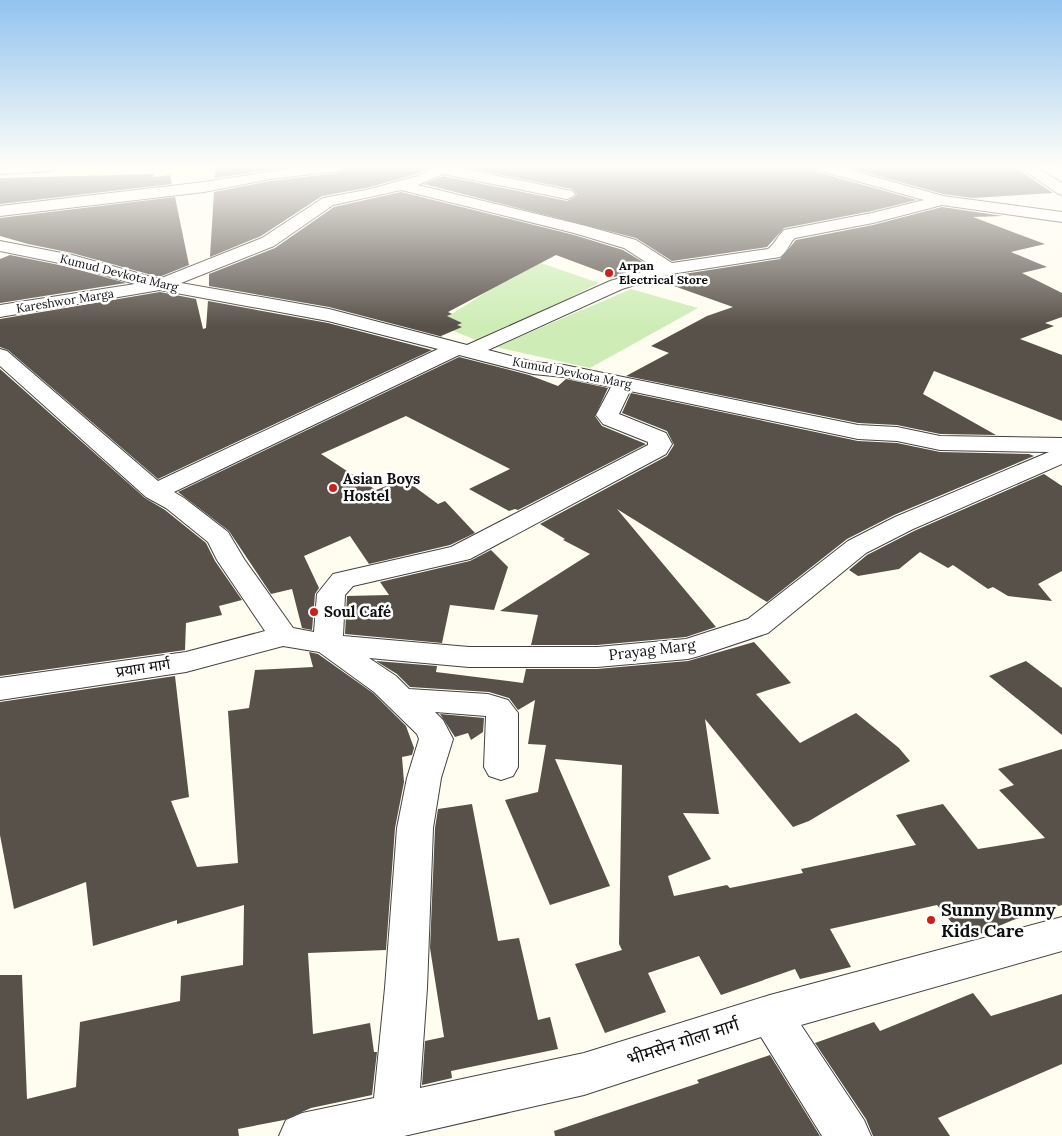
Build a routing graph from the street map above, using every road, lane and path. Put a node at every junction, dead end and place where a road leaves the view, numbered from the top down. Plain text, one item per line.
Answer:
1 (300, 220) edge
2 (542, 220) edge
3 (863, 220) edge
4 (0, 246) edge
5 (669, 269) junction
6 (160, 285) junction
7 (0, 311) edge
8 (461, 350) junction
9 (0, 355) edge
10 (624, 383) junction
11 (1062, 445) edge
12 (1062, 455) edge
13 (155, 492) junction
14 (283, 636) junction
15 (328, 644) junction
16 (0, 689) edge
17 (400, 699) junction
18 (501, 768) dead end
19 (1062, 934) edge
20 (770, 1014) junction
21 (395, 1116) junction
22 (302, 1136) edge
23 (848, 1136) edge

1 - 6 street
2 - 5 street
3 - 5 street
4 - 6 street, Kumud Devkota Marg
5 - 8 street
6 - 7 street, Kareshwor Marga
6 - 8 street, Kumud Devkota Marg
8 - 10 street, Kumud Devkota Marg
8 - 13 street
9 - 13 street
10 - 11 street, Kumud Devkota Marg
10 - 15 street
12 - 15 street, Prayag Marg
13 - 14 street
14 - 15 street, Prayag Marg
14 - 16 street, प्रयाग मार्ग
15 - 17 street
17 - 18 street
17 - 21 street
19 - 20 street, भीमसेन गोला मार्ग
20 - 21 street, भीमसेन गोला मार्ग
20 - 23 street
21 - 22 street, भीमसेन गोला मार्ग

